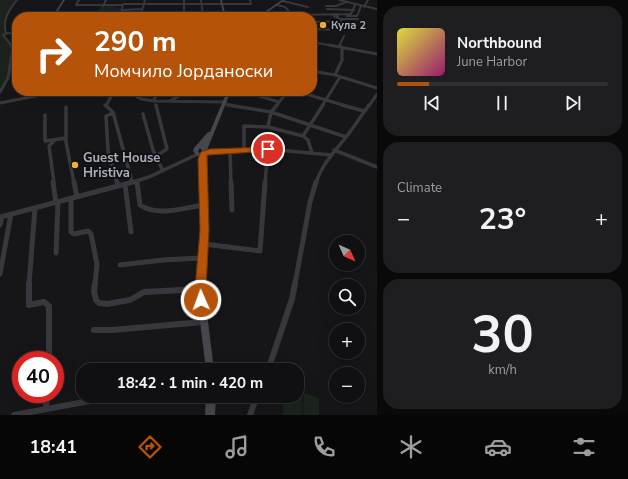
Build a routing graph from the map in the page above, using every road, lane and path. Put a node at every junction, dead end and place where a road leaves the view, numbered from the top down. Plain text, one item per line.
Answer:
1 (17, 0) edge
2 (64, 0) edge
3 (78, 0) edge
4 (106, 0) edge
5 (145, 0) edge
6 (184, 0) edge
7 (201, 0) edge
8 (250, 0) edge
9 (284, 0) edge
10 (339, 0) edge
11 (368, 0) edge
12 (222, 2) edge
13 (346, 2) junction
14 (144, 4) junction
15 (184, 4) junction
16 (202, 4) junction
17 (277, 4) junction
18 (123, 5) junction
19 (355, 5) junction
20 (103, 6) junction
21 (326, 6) dead end
22 (336, 6) junction
23 (361, 6) junction
24 (364, 7) junction
25 (308, 8) dead end
26 (324, 8) dead end
27 (142, 9) junction
28 (327, 9) junction
29 (377, 9) edge
30 (122, 10) joint
31 (346, 10) junction
32 (353, 10) junction
33 (56, 12) edge
34 (141, 12) edge
35 (184, 12) edge
36 (203, 12) edge
37 (224, 12) edge
38 (265, 12) edge
39 (289, 12) edge
40 (332, 14) junction
41 (351, 14) junction
42 (317, 15) edge
43 (317, 21) edge
44 (317, 29) edge
45 (342, 30) dead end
46 (6, 33) junction
47 (12, 34) edge
48 (344, 36) dead end
49 (317, 43) edge
50 (341, 47) junction
51 (377, 54) edge
52 (317, 72) edge
53 (337, 76) junction
54 (377, 88) edge
55 (0, 92) edge
56 (377, 94) edge
57 (37, 96) edge
58 (112, 96) edge
59 (136, 96) edge
60 (156, 96) edge
61 (179, 96) edge
62 (227, 96) edge
63 (259, 96) edge
64 (284, 96) edge
65 (313, 96) edge
66 (326, 100) junction
67 (153, 101) junction
68 (170, 101) junction
69 (279, 102) junction
70 (0, 103) edge
71 (225, 103) junction
72 (156, 105) dead end
73 (66, 106) dead end
74 (364, 111) junction
75 (272, 112) junction
76 (113, 113) junction
77 (143, 114) dead end
78 (45, 115) dead end
79 (310, 125) junction
80 (214, 127) junction
81 (268, 127) junction
82 (303, 136) junction
83 (346, 137) junction
84 (66, 138) junction
85 (55, 140) junction
86 (268, 149) junction
87 (230, 151) junction
88 (244, 151) junction
89 (202, 153) junction
90 (312, 153) junction
91 (332, 153) junction
92 (156, 156) junction
93 (377, 167) edge
94 (163, 171) junction
95 (134, 182) junction
96 (125, 184) junction
97 (118, 186) junction
98 (74, 198) junction
99 (57, 203) junction
100 (203, 205) junction
101 (35, 208) junction
102 (232, 210) dead end
103 (11, 214) junction
104 (1, 217) edge
105 (0, 225) edge
106 (131, 232) dead end
107 (204, 244) junction
108 (56, 253) dead end
109 (202, 258) junction
110 (120, 265) dead end
111 (0, 274) edge
112 (200, 289) junction
113 (204, 322) junction
114 (94, 330) dead end
115 (48, 351) edge
116 (209, 363) edge
117 (271, 363) edge
118 (46, 403) edge
119 (76, 403) edge
120 (211, 403) edge
121 (254, 403) edge
122 (46, 408) junction
123 (14, 415) edge
124 (210, 415) edge
125 (250, 415) edge

1 - 46 street
2 - 33 street
3 - 20 street
4 - 20 street
5 - 14 street
6 - 15 street
7 - 16 street
8 - 12 street
9 - 17 street
9 - 25 street
10 - 13 street
11 - 24 street
12 - 16 street
12 - 37 street
13 - 19 street
13 - 22 street
14 - 15 street
14 - 18 street
14 - 27 street
15 - 16 street
15 - 35 street
16 - 36 street
17 - 38 street
17 - 39 street
18 - 20 street
18 - 30 street
19 - 23 street
19 - 32 street
21 - 22 street
22 - 31 street
23 - 24 street
23 - 43 street
24 - 29 street
26 - 28 street
27 - 30 street
27 - 34 street
28 - 31 street
28 - 40 street
31 - 32 street
31 - 41 street
32 - 41 street
40 - 41 street
40 - 42 street
44 - 45 street
46 - 47 street
46 - 55 street
48 - 50 street
49 - 50 street
50 - 51 street
50 - 53 street
52 - 53 street
53 - 54 street
53 - 66 street
56 - 74 street
57 - 70 street
58 - 76 street
59 - 67 street
60 - 67 street
61 - 68 street
62 - 71 street
63 - 69 street
64 - 69 street
65 - 66 street
66 - 74 street
66 - 79 street
67 - 68 street
68 - 71 street
69 - 75 street
71 - 75 street
71 - 80 street
72 - 92 street
73 - 84 street
74 - 83 street
75 - 79 street
75 - 81 street
76 - 95 street
76 - 97 street
77 - 92 street
78 - 85 street
79 - 82 street
79 - 83 street
80 - 89 street
80 - 89 street
81 - 82 street
81 - 88 street
82 - 90 street
83 - 91 street
84 - 85 street
84 - 98 street
85 - 99 street
86 - 88 street
86 - 90 street
86 - 107 street
87 - 88 street
87 - 89 street
87 - 102 street
89 - 94 street
89 - 100 street
90 - 91 street
91 - 93 street
91 - 117 street
92 - 94 street
94 - 95 street
95 - 96 street
95 - 100 street
96 - 97 street
96 - 106 street
97 - 98 street
98 - 99 street
98 - 112 street
99 - 101 street
99 - 108 street
100 - 107 street
101 - 103 street
101 - 115 street
103 - 104 street
103 - 111 street
104 - 105 street
107 - 109 street
109 - 110 street
109 - 112 street
112 - 113 street
113 - 114 street
113 - 116 street
118 - 122 street
119 - 122 street
120 - 124 street
121 - 125 street
122 - 123 street

